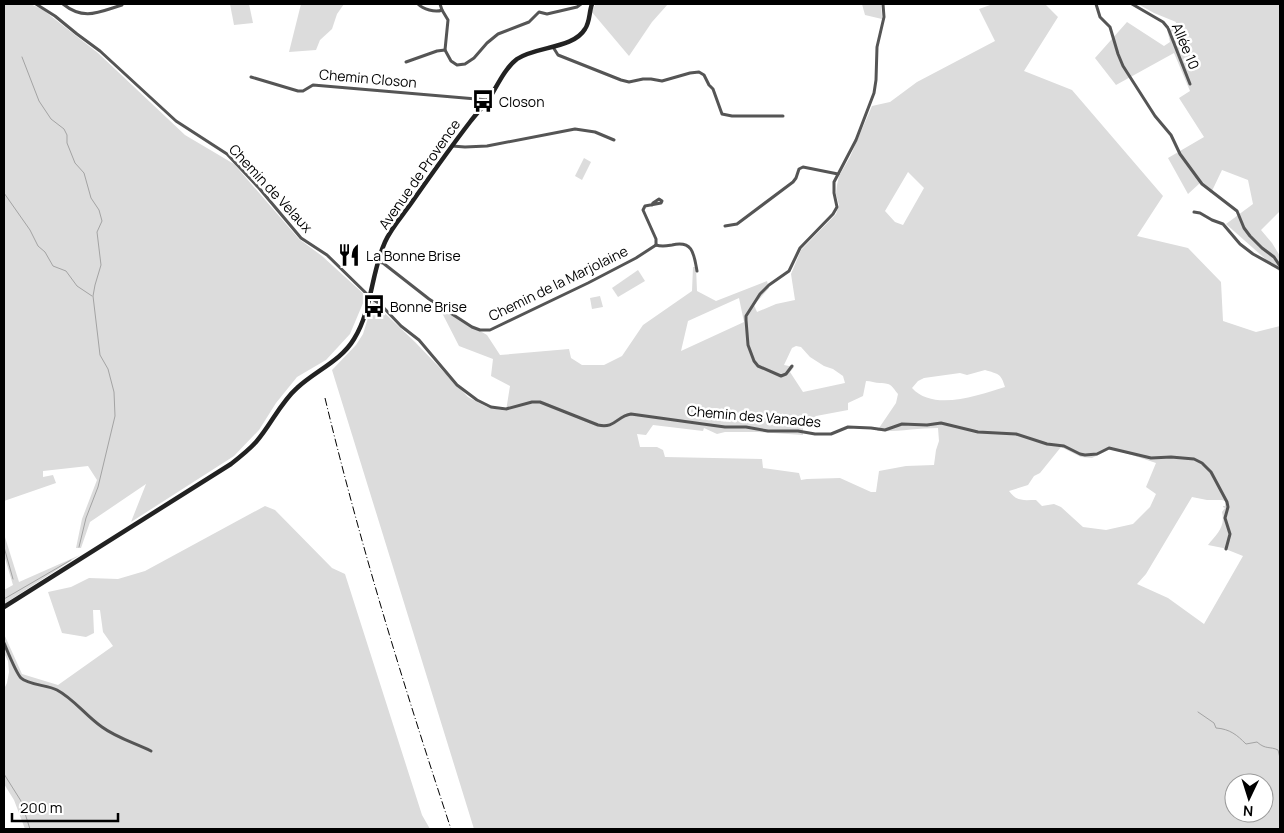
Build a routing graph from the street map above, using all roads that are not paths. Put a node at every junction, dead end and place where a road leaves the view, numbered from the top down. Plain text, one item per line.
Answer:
1 (36, 4) edge
2 (63, 4) edge
3 (122, 4) edge
4 (418, 4) edge
5 (440, 4) edge
6 (581, 4) edge
7 (592, 4) edge
8 (883, 4) edge
9 (1096, 4) edge
10 (1132, 4) edge
11 (442, 10) junction
12 (552, 47) junction
13 (444, 50) junction
14 (406, 62) dead end
15 (250, 77) dead end
16 (1190, 84) dead end
17 (488, 100) junction
18 (783, 116) dead end
19 (614, 140) dead end
20 (452, 146) junction
21 (838, 174) junction
22 (652, 205) dead end
23 (1194, 212) dead end
24 (725, 226) dead end
25 (656, 245) junction
26 (378, 262) junction
27 (1280, 267) edge
28 (697, 271) dead end
29 (370, 297) junction
30 (792, 366) dead end
31 (1226, 549) dead end
32 (4, 607) edge
33 (4, 643) edge
34 (151, 751) dead end

1 - 29 street, Chemin de Velaux
2 - 3 street
4 - 11 street
5 - 11 street
6 - 13 street
7 - 12 street, Avenue de Provence
8 - 21 street
9 - 27 street
10 - 16 street, Allée 10
11 - 13 street
12 - 17 street, Avenue de Provence
12 - 18 street
13 - 14 street
15 - 17 street, Chemin Closon
17 - 20 street, Avenue de Provence
19 - 20 street
20 - 26 street, Avenue de Provence
21 - 24 street
21 - 30 street
22 - 25 street
23 - 27 street
25 - 26 street, Chemin de la Marjolaine
25 - 28 street
26 - 29 street, Avenue de Provence
29 - 31 street, Chemin des Vanades
29 - 32 street, Avenue de Provence
33 - 34 street

